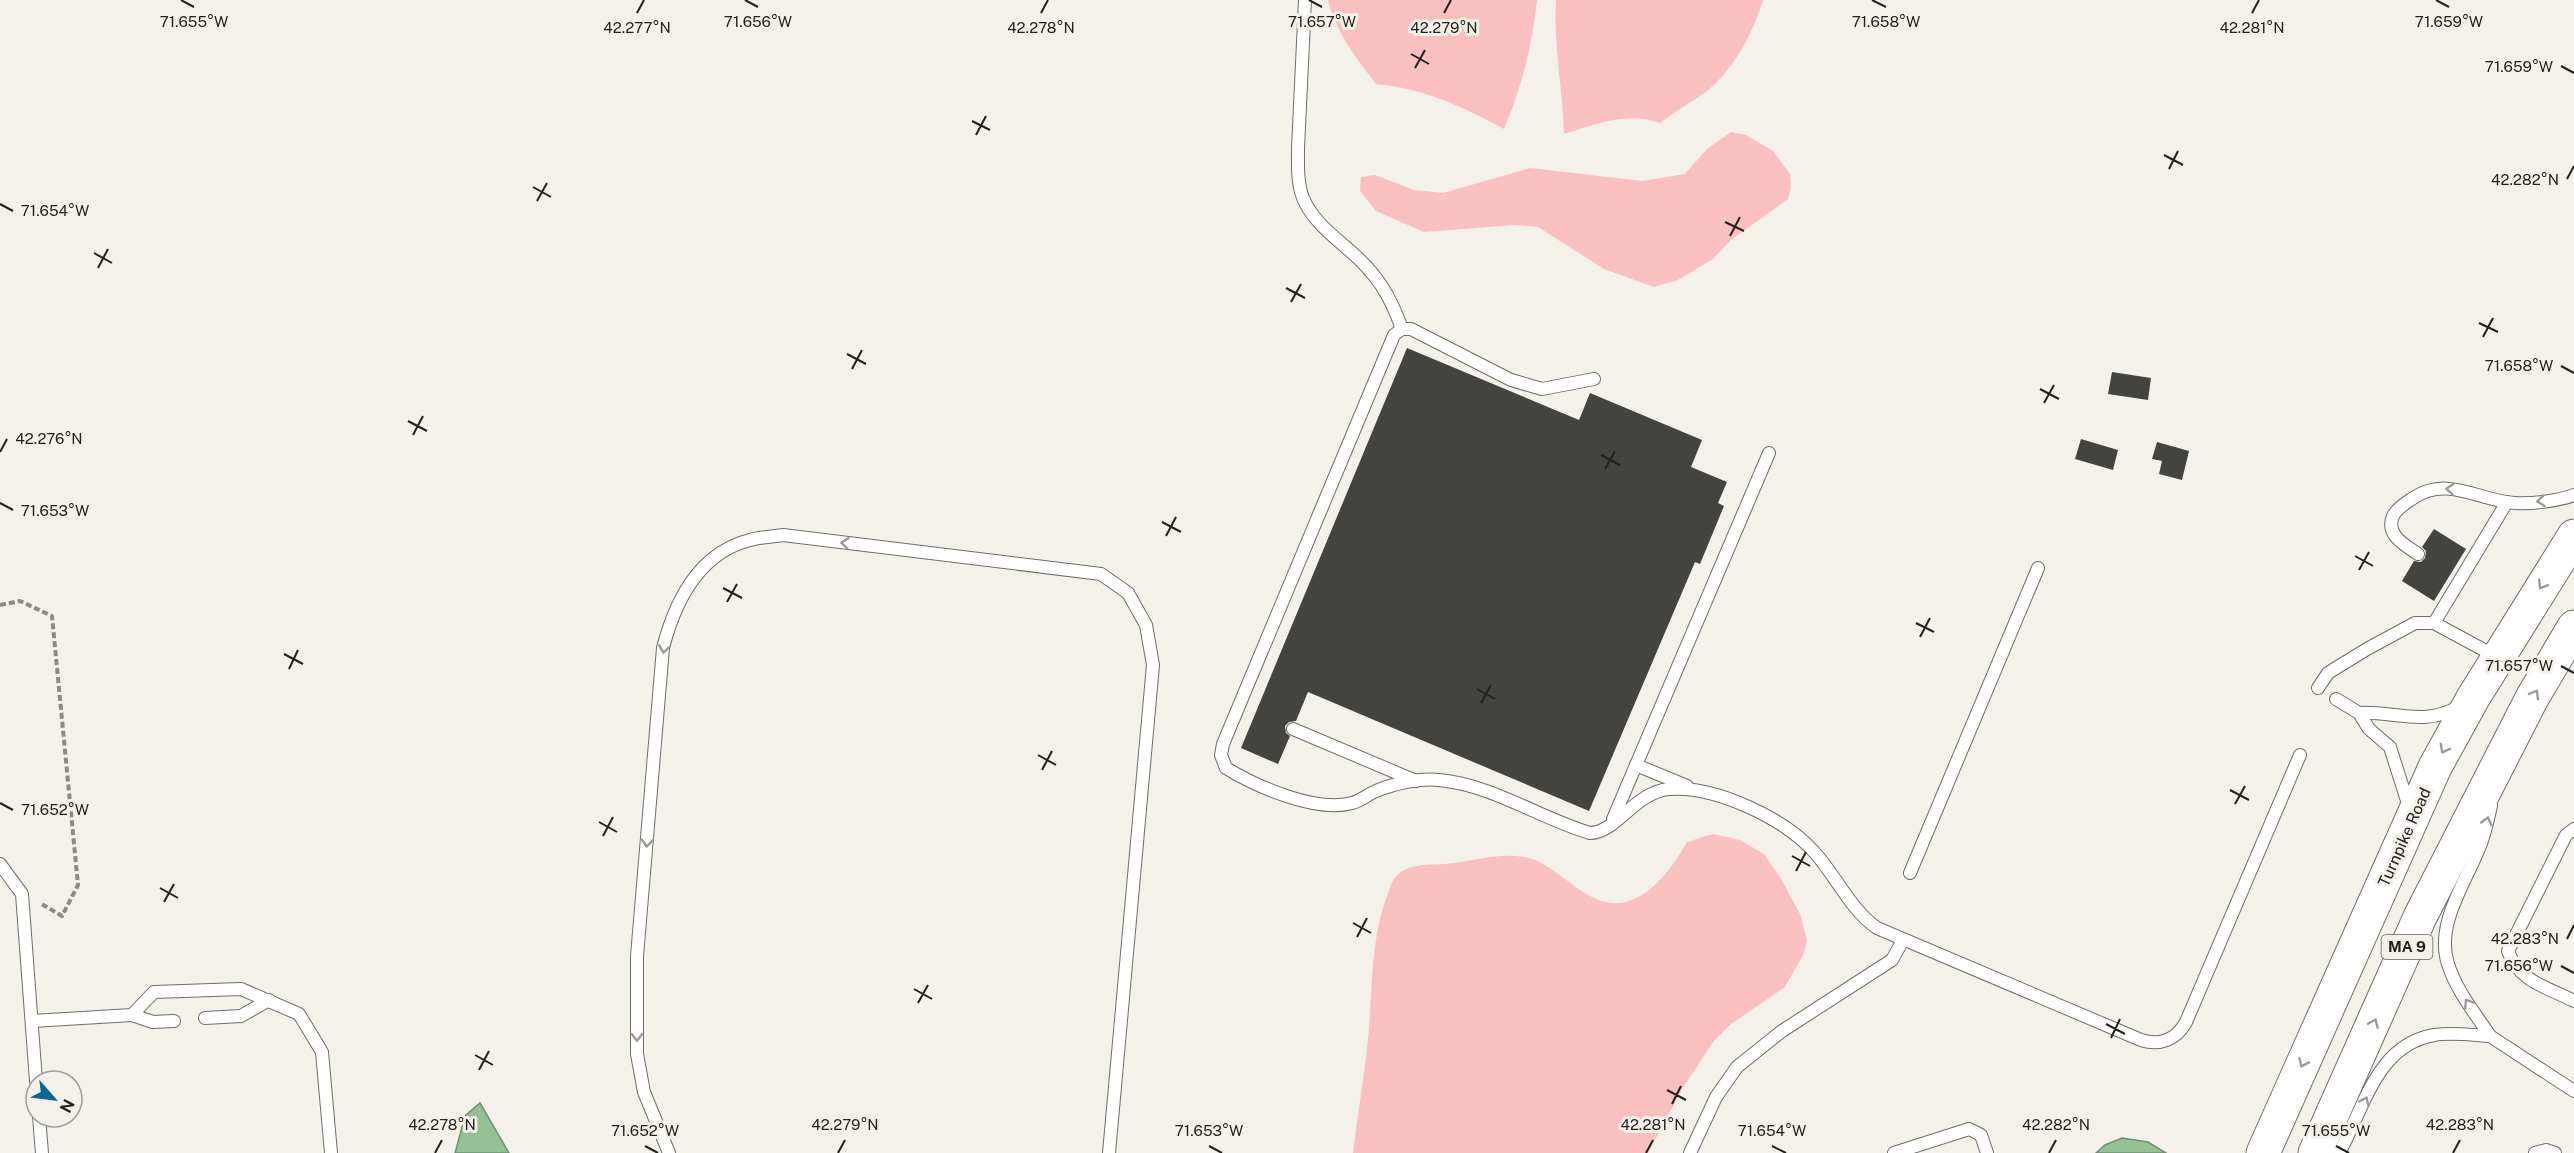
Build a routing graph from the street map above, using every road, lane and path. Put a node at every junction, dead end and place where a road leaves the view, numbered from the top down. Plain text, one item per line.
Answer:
1 (1305, 0) edge
2 (1402, 329) junction
3 (1594, 379) dead end
4 (1769, 453) dead end
5 (2574, 495) edge
6 (2507, 502) junction
7 (2574, 536) edge
8 (2418, 554) dead end
9 (2038, 568) dead end
10 (0, 605) edge
11 (2434, 623) junction
12 (2574, 627) edge
13 (2498, 657) junction
14 (2318, 688) dead end
15 (2473, 698) junction
16 (2336, 699) dead end
17 (2359, 713) junction
18 (1293, 729) dead end
19 (2508, 745) junction
20 (2300, 755) dead end
21 (1636, 765) junction
22 (1417, 781) junction
23 (1696, 790) junction
24 (2413, 818) junction
25 (1610, 826) junction
26 (2574, 829) edge
27 (0, 864) edge
28 (1910, 873) dead end
29 (22, 894) junction
30 (1903, 939) junction
31 (269, 1000) junction
32 (2574, 1000) edge
33 (132, 1015) junction
34 (205, 1018) dead end
35 (32, 1021) junction
36 (174, 1021) dead end
37 (2490, 1036) junction
38 (35, 1069) edge
39 (2574, 1091) edge
40 (40, 1129) edge
41 (42, 1153) edge
42 (331, 1153) edge
43 (669, 1153) edge
44 (1109, 1153) edge
45 (1690, 1153) edge
46 (1894, 1153) edge
47 (1987, 1153) edge
48 (2263, 1153) edge
49 (2315, 1153) edge
50 (2339, 1153) edge
51 (2535, 1153) edge
52 (2555, 1153) edge

1 - 2 lane
2 - 3 lane
2 - 22 lane
4 - 21 lane
5 -> 6 lane
6 -> 8 lane
6 - 11 lane
7 -> 13 highway, Turnpike Road / MA 9
9 - 28 lane
10 - 29 path
11 - 13 lane
11 - 14 lane
19 -> 12 highway, MA 9
13 - 15 highway, Turnpike Road / MA 9
15 - 17 lane
15 -> 24 highway, Turnpike Road / MA 9
16 - 17 lane
17 - 24 lane
18 - 22 lane
37 -> 19 lane
49 -> 19 highway, MA 9
20 - 30 lane
21 - 23 lane
21 - 25 lane
22 - 25 lane
23 - 25 lane
23 - 30 lane
24 -> 48 highway, Turnpike Road / MA 9
26 - 32 lane
27 - 29 lane
29 - 35 lane
30 - 45 lane
31 - 33 lane
31 - 34 lane
31 - 42 lane
33 - 35 lane
33 - 36 lane
35 - 38 lane
37 - 39 lane
50 -> 37 lane
40 - 41 lane
44 -> 43 lane
46 - 47 lane
51 - 52 lane

